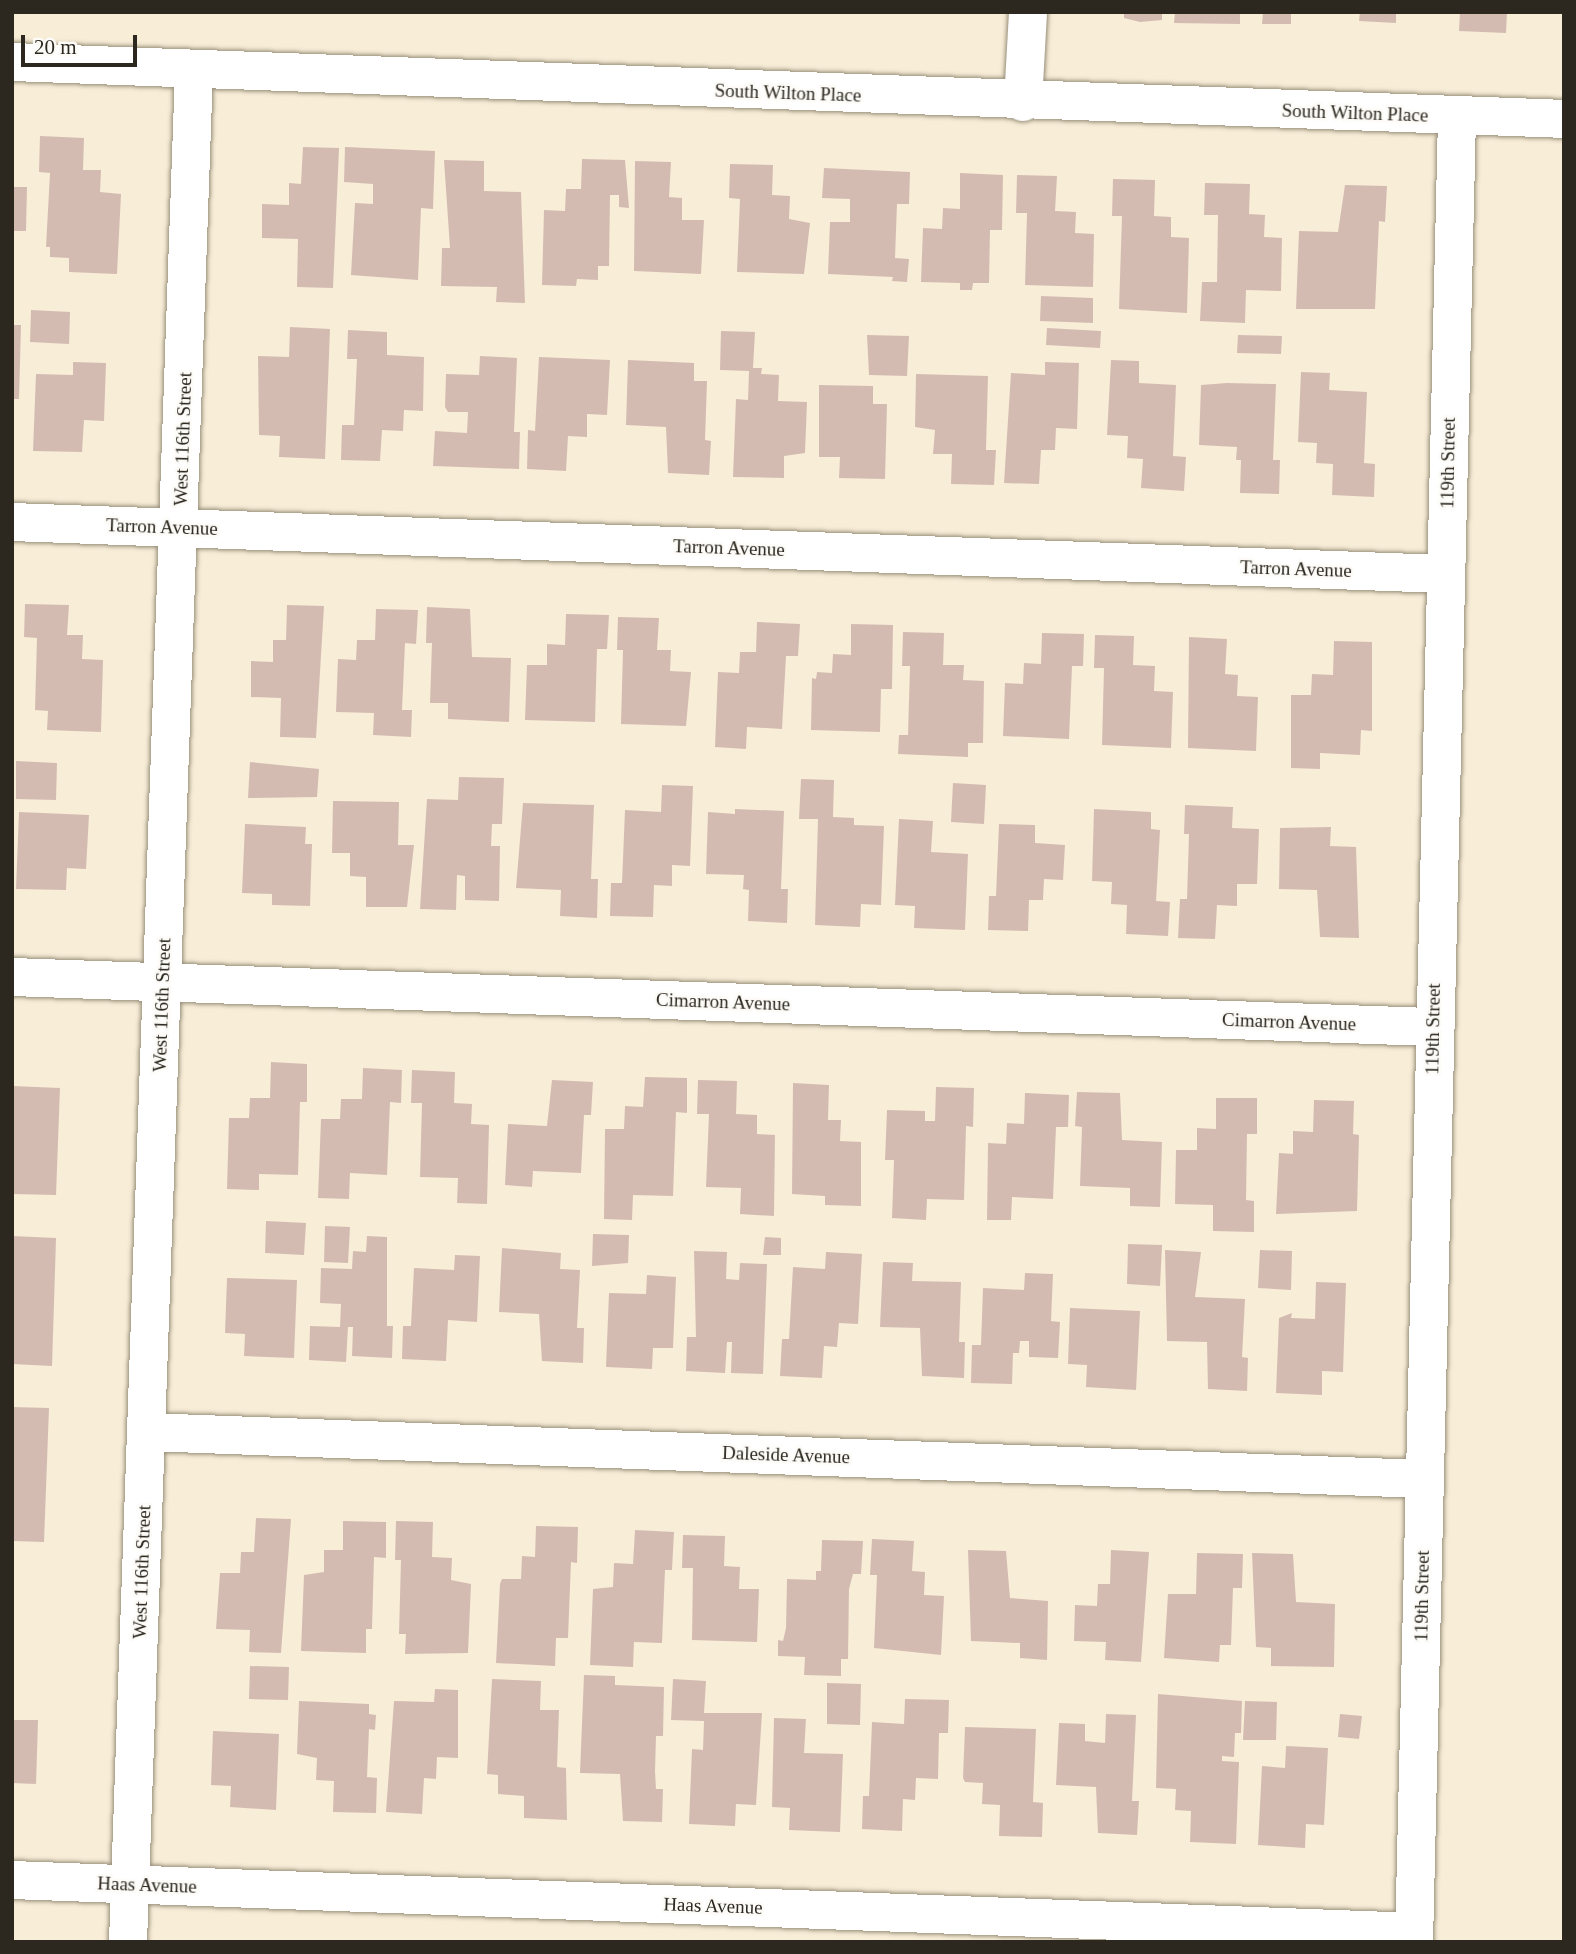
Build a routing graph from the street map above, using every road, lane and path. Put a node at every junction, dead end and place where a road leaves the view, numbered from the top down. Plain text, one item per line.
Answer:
1 (1028, 12) edge
2 (12, 62) edge
3 (194, 69) junction
4 (1023, 102) junction
5 (1457, 117) junction
6 (1564, 119) edge
7 (12, 522) edge
8 (180, 528) junction
9 (1446, 574) junction
10 (12, 977) edge
11 (163, 982) junction
12 (1433, 1027) junction
13 (147, 1432) junction
14 (1424, 1479) junction
15 (12, 1880) edge
16 (130, 1885) junction
17 (1414, 1937) edge
18 (128, 1942) edge

1 - 4 street
2 - 3 street, South Wilton Place
3 - 4 street, South Wilton Place
3 - 8 street, West 116th Street
4 - 5 street, South Wilton Place
5 - 6 street, South Wilton Place
5 - 9 street, 119th Street
7 - 8 street, Tarron Avenue
8 - 9 street, Tarron Avenue
8 - 11 street, West 116th Street
9 - 12 street, 119th Street
10 - 11 street, Cimarron Avenue
11 - 12 street, Cimarron Avenue
11 - 13 street, West 116th Street
12 - 14 street, 119th Street
13 - 14 street, Daleside Avenue
13 - 16 street, West 116th Street
14 - 17 street, 119th Street
15 - 16 street, Haas Avenue
16 - 17 street, Haas Avenue
16 - 18 street, West 116th Street

